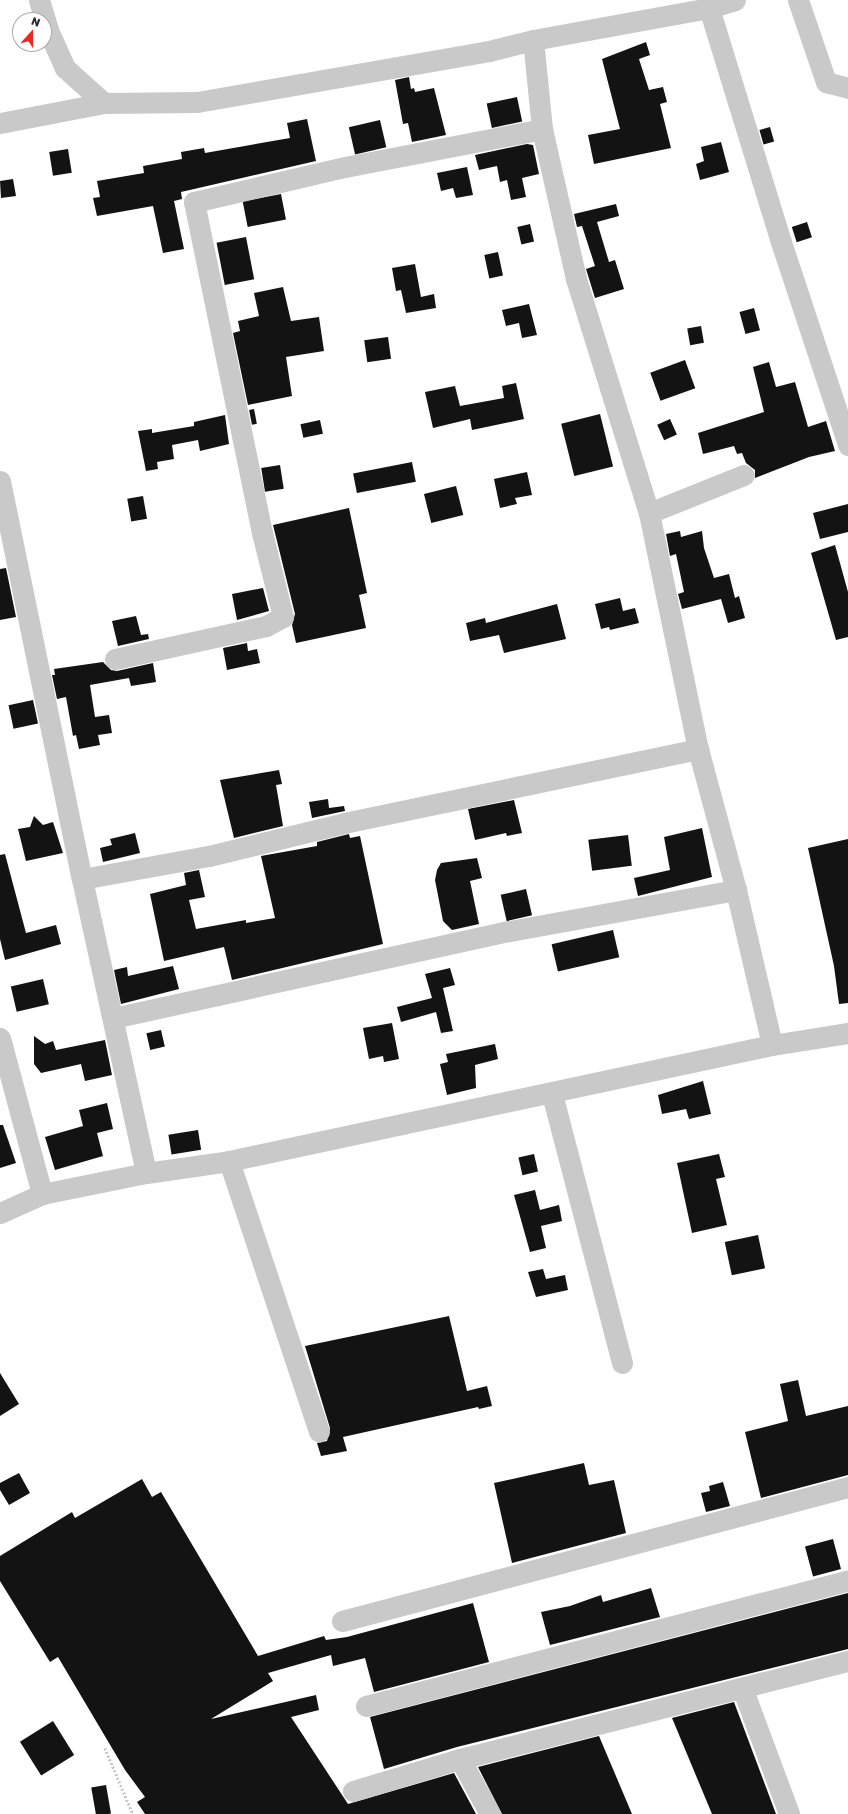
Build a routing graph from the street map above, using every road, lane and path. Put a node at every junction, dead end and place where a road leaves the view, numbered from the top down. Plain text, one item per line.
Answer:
1 (39, 0) edge
2 (735, 0) edge
3 (798, 0) edge
4 (709, 8) junction
5 (533, 40) junction
6 (848, 88) edge
7 (104, 103) junction
8 (0, 123) edge
9 (542, 129) junction
10 (848, 445) edge
11 (744, 475) dead end
12 (0, 481) edge
13 (649, 513) junction
14 (115, 659) dead end
15 (698, 749) junction
16 (82, 879) junction
17 (736, 890) junction
18 (113, 1018) junction
19 (848, 1032) edge
20 (0, 1038) edge
21 (772, 1045) junction
22 (552, 1094) junction
23 (229, 1161) junction
24 (146, 1173) junction
25 (42, 1194) junction
26 (0, 1213) edge
27 (622, 1363) dead end
28 (319, 1431) dead end
29 (848, 1487) edge
30 (848, 1580) edge
31 (342, 1621) dead end
32 (848, 1661) edge
33 (743, 1690) junction
34 (366, 1706) dead end
35 (105, 1748) dead end
36 (460, 1759) junction
37 (353, 1791) dead end
38 (133, 1814) edge
39 (490, 1814) edge
40 (789, 1814) edge

1 - 7 street
2 - 4 street
3 - 6 street
4 - 5 street
4 - 10 street
5 - 7 street
5 - 9 street
7 - 8 street
9 - 13 street
9 - 14 street
11 - 13 street
12 - 16 street
13 - 15 street
15 - 16 street
15 - 17 street
16 - 18 street
17 - 18 street
17 - 21 street
18 - 24 street
19 - 21 street
20 - 25 street
21 - 22 street
22 - 23 street
22 - 27 street
23 - 24 street
23 - 28 street
24 - 25 street
25 - 26 street
29 - 31 street
30 - 34 street
32 - 33 street
33 - 36 street
33 - 40 street
35 - 38 path
36 - 37 street
36 - 39 street

